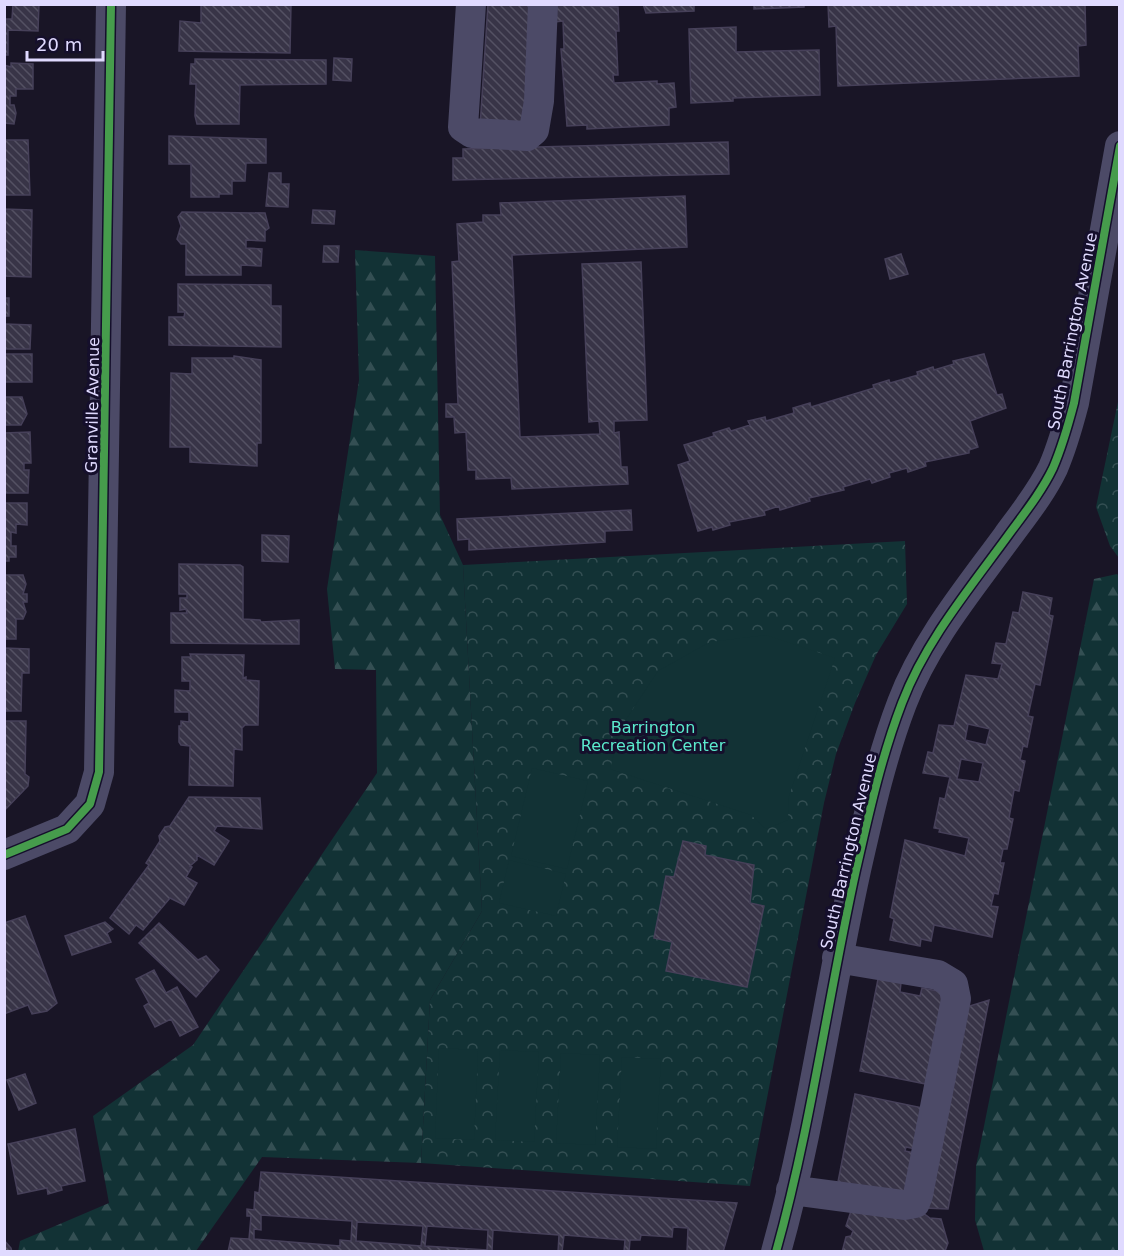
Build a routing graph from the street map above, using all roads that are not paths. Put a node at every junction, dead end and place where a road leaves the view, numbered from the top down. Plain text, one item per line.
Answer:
1 (111, 4) edge
2 (471, 4) edge
3 (543, 4) edge
4 (1119, 146) edge
5 (4, 855) edge
6 (837, 958) junction
7 (791, 1190) junction
8 (776, 1251) edge

1 - 5 street, Granville Avenue
2 - 3 street
4 - 6 street, South Barrington Avenue
6 - 7 street, South Barrington Avenue
6 - 7 street
7 - 8 street, South Barrington Avenue

